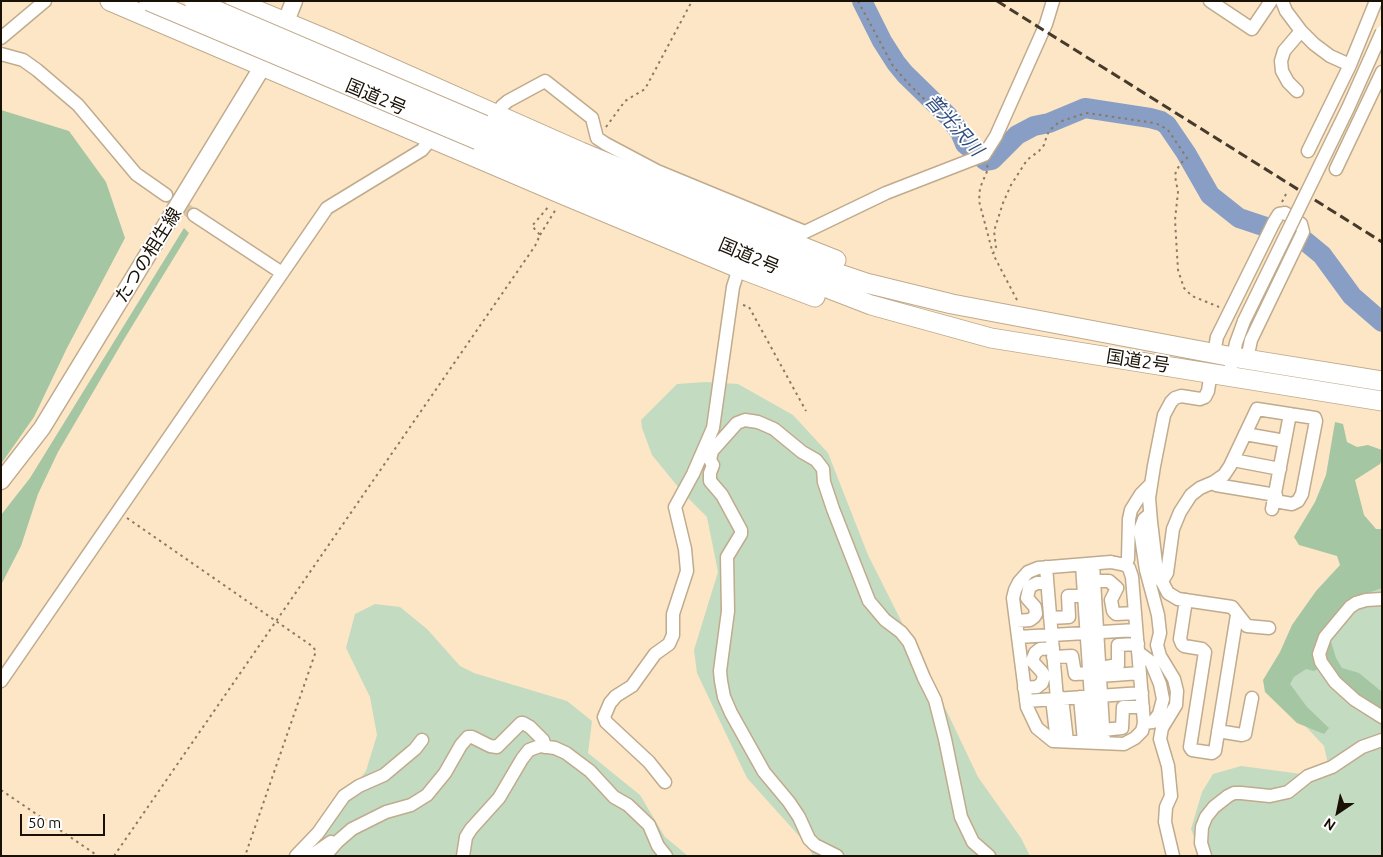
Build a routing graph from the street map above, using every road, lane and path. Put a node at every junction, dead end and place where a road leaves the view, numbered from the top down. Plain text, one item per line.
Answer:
1 (45, 1) edge
2 (110, 1) edge
3 (149, 1) edge
4 (194, 1) edge
5 (235, 1) edge
6 (294, 1) edge
7 (692, 1) edge
8 (858, 1) edge
9 (1053, 1) edge
10 (1210, 1) edge
11 (1376, 1) edge
12 (1278, 2) edge
13 (287, 23) junction
14 (1301, 31) junction
15 (1382, 32) edge
16 (1, 38) edge
17 (1, 54) edge
18 (1350, 65) junction
19 (263, 67) junction
20 (1382, 72) edge
21 (1288, 87) dead end
22 (1323, 121) junction
23 (594, 124) junction
24 (487, 127) junction
25 (1350, 137) junction
26 (430, 138) junction
27 (1308, 152) dead end
28 (979, 157) junction
29 (1336, 169) dead end
30 (698, 194) junction
31 (166, 195) tunnel mouth
32 (558, 198) junction
33 (194, 215) tunnel mouth
34 (540, 235) junction
35 (993, 254) junction
36 (739, 268) junction
37 (282, 273) junction
38 (730, 304) junction
39 (952, 304) junction
40 (1230, 311) junction
41 (1020, 317) junction
42 (991, 338) junction
43 (1214, 353) junction
44 (1230, 366) junction
45 (1382, 381) edge
46 (1382, 401) edge
47 (806, 411) dead end
48 (1290, 414) junction
49 (1245, 434) junction
50 (1285, 441) junction
51 (1233, 460) junction
52 (1280, 469) junction
53 (1, 481) edge
54 (1214, 482) junction
55 (1151, 484) junction
56 (1274, 502) junction
57 (118, 512) junction
58 (1150, 514) junction
59 (1088, 564) junction
60 (1125, 565) junction
61 (1046, 567) junction
62 (1161, 581) junction
63 (1094, 582) junction
64 (1047, 583) junction
65 (1084, 596) junction
66 (1382, 599) edge
67 (1186, 600) junction
68 (1135, 613) junction
69 (1238, 615) junction
70 (1050, 618) junction
71 (276, 621) junction
72 (1016, 621) junction
73 (1269, 628) dead end
74 (1136, 630) junction
75 (1092, 633) junction
76 (1018, 637) junction
77 (1053, 647) junction
78 (1138, 648) junction
79 (1096, 672) junction
80 (1140, 673) junction
81 (1119, 674) junction
82 (1, 680) edge
83 (1142, 693) junction
84 (1121, 694) junction
85 (1025, 695) junction
86 (1091, 696) junction
87 (1252, 698) dead end
88 (1057, 699) junction
89 (1143, 707) junction
90 (1382, 717) edge
91 (1144, 723) junction
92 (1104, 730) junction
93 (1218, 731) junction
94 (422, 740) dead end
95 (1382, 740) edge
96 (1062, 741) junction
97 (1094, 742) junction
98 (545, 747) junction
99 (665, 782) dead end
100 (1, 790) edge
101 (337, 842) junction
102 (98, 856) edge
103 (114, 856) edge
104 (245, 856) edge
105 (296, 856) edge
106 (310, 856) edge
107 (325, 856) edge
108 (463, 856) edge
109 (666, 856) edge
110 (837, 856) edge
111 (989, 856) edge
112 (1173, 856) edge
113 (1205, 856) edge

1 - 16 street
2 - 19 highway
3 - 24 highway, 国道2号, bridge
4 - 24 highway, 国道2号, bridge
5 - 13 highway
6 - 13 main road, たつの相生線
7 - 23 path
8 - 28 path
9 - 28 street
10 - 12 street
11 - 18 street
12 - 14 street
13 - 19 main road, たつの相生線
13 - 24 highway
14 - 18 street
14 - 21 street
15 - 44 street, bridge
17 - 31 street
18 - 22 street
19 - 26 highway
19 - 53 main road, たつの相生線
20 - 25 street
22 - 25 street
22 - 27 street
23 - 24 street
23 - 30 street
24 - 30 highway
24 - 39 highway, 国道2号
24 - 42 highway, 国道2号
25 - 29 street
26 - 32 highway
26 - 37 street
28 - 30 street
28 - 35 path
30 - 39 highway
32 - 34 path
32 - 34 path
32 - 36 highway
33 - 37 street
34 - 71 path
35 - 40 path
35 - 41 path
36 - 38 street
36 - 42 highway
37 - 57 street
38 - 47 path
38 - 99 street
39 - 41 highway, 国道2号
40 - 43 street
40 - 44 street
41 - 43 highway, 国道2号
42 - 44 highway, 国道2号
43 - 44 highway, 国道2号
44 - 45 highway, 国道2号
44 - 46 highway, 国道2号
44 - 55 street
48 - 49 street
48 - 50 street
48 - 56 street
49 - 50 street
49 - 51 street
50 - 52 street
51 - 52 street
51 - 54 street
52 - 56 street
54 - 56 street
54 - 62 street
55 - 58 street
55 - 60 street
57 - 71 path
57 - 82 street
58 - 62 street
58 - 112 street
59 - 60 street
59 - 61 street
59 - 63 street
59 - 65 street
60 - 68 street
61 - 64 street
61 - 72 street
62 - 67 street
63 - 68 street
63 - 75 street
64 - 70 street
64 - 72 street
65 - 70 street
65 - 75 street
66 - 90 street
67 - 69 street
67 - 93 street
68 - 74 street
69 - 73 street
69 - 93 street
70 - 77 street
71 - 103 path
71 - 104 path
72 - 76 street
74 - 75 street
74 - 78 street
75 - 77 street
75 - 79 street
76 - 77 street
76 - 85 street
77 - 79 street
77 - 85 street
77 - 88 street
78 - 79 street
78 - 80 street
78 - 91 street
79 - 81 street
79 - 86 street
80 - 81 street
80 - 83 street
81 - 84 street
83 - 84 street
83 - 89 street
84 - 86 street
85 - 88 street
85 - 96 street
86 - 88 street
86 - 92 street
86 - 97 street
87 - 93 street
88 - 96 street
89 - 91 street
89 - 92 street
91 - 97 street
92 - 97 street
94 - 105 street
95 - 113 street
96 - 97 street
98 - 101 street
98 - 108 street
98 - 109 street
100 - 102 path
101 - 106 street
101 - 107 street
110 - 111 street

